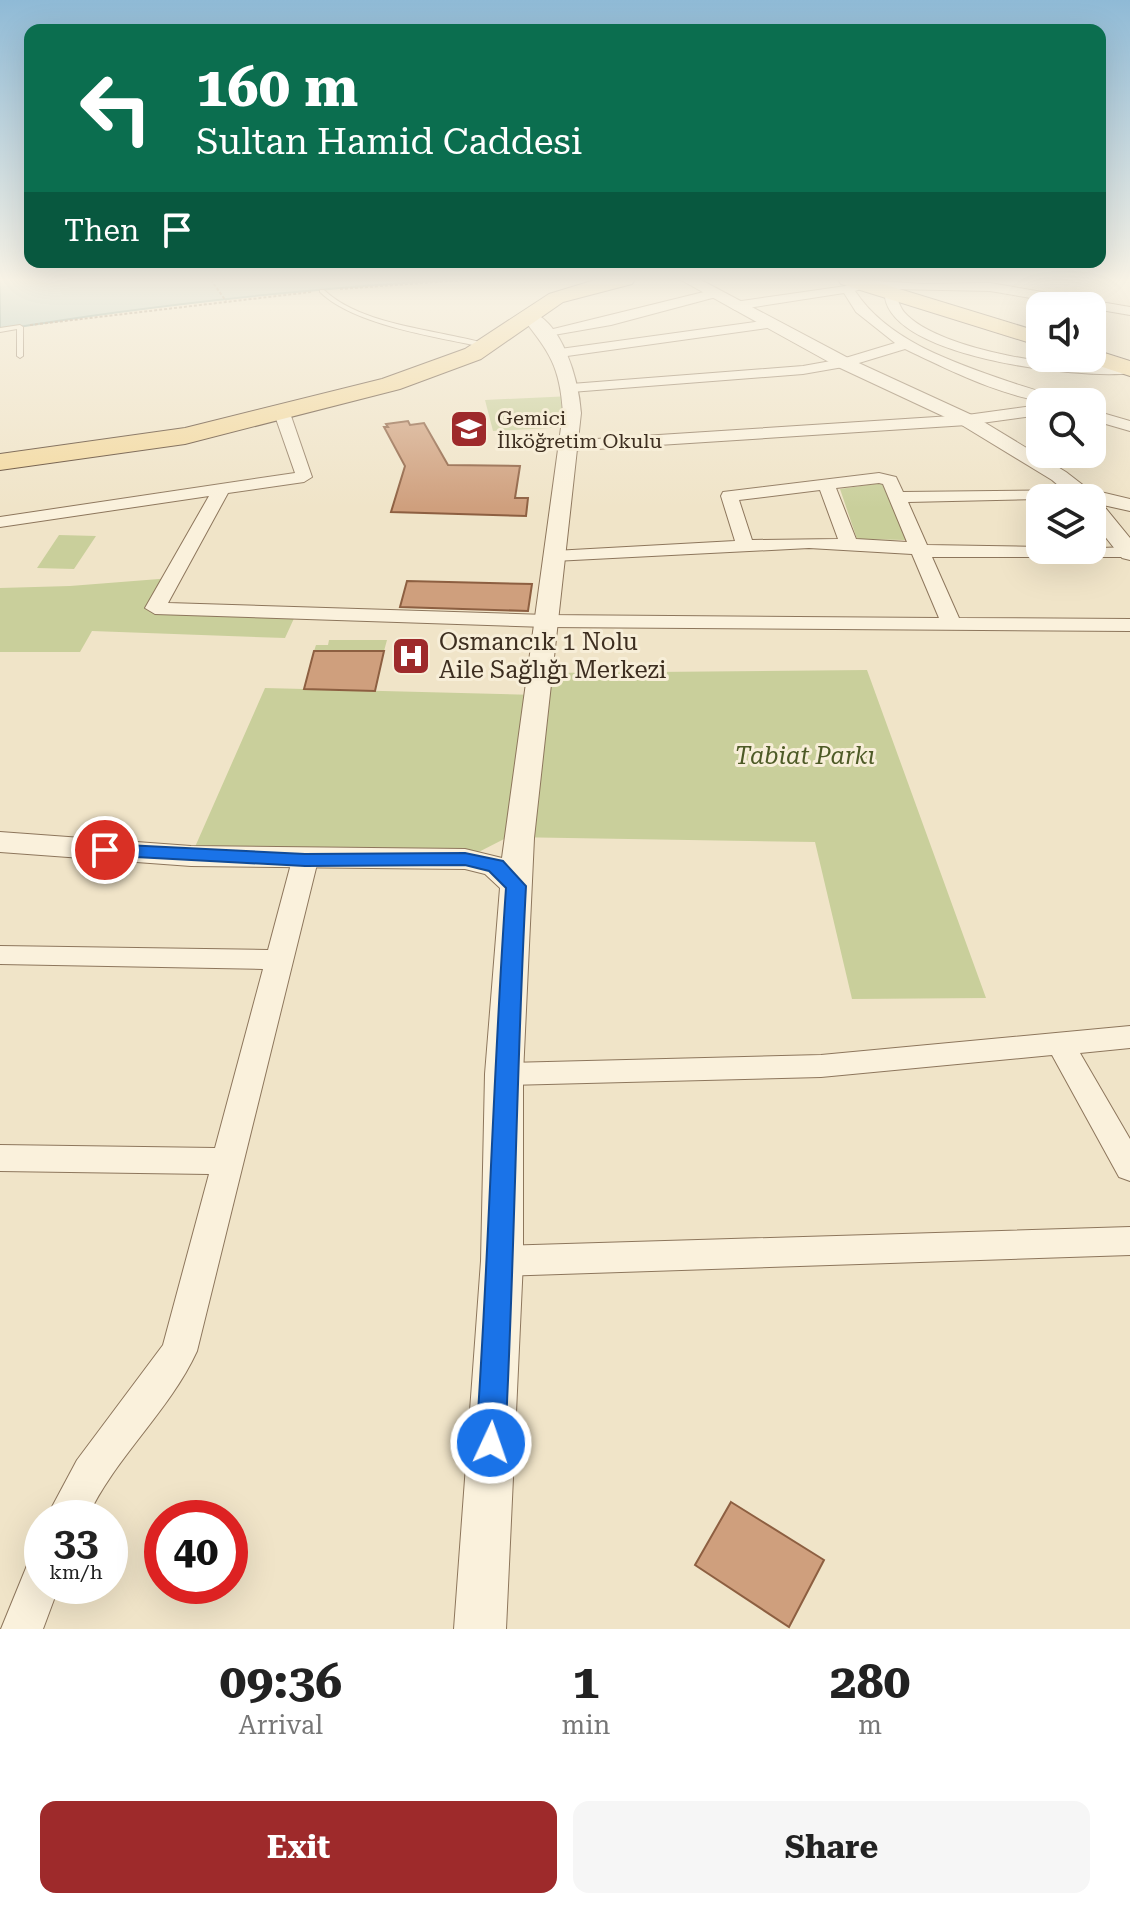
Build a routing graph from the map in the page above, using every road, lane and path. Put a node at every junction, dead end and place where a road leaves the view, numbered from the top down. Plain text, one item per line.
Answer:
1 (464, 356) edge
2 (556, 356) edge
3 (831, 356) edge
4 (867, 356) edge
5 (936, 356) edge
6 (988, 356) edge
7 (1106, 361) edge
8 (844, 363) junction
9 (1130, 369) edge
10 (571, 388) junction
11 (1026, 392) edge
12 (1026, 412) edge
13 (282, 413) junction
14 (1106, 419) edge
15 (967, 420) junction
16 (1130, 426) edge
17 (565, 446) junction
18 (0, 462) edge
19 (1064, 484) edge
20 (826, 485) junction
21 (221, 490) junction
22 (897, 497) junction
23 (1026, 498) edge
24 (1106, 502) edge
25 (1130, 505) edge
26 (0, 522) edge
27 (1106, 523) edge
28 (849, 544) junction
29 (745, 546) junction
30 (919, 550) junction
31 (1130, 553) edge
32 (554, 556) junction
33 (546, 621) junction
34 (952, 625) junction
35 (1130, 625) edge
36 (521, 818) junction
37 (0, 842) edge
38 (465, 859) junction
39 (305, 860) junction
40 (516, 886) junction
41 (0, 955) edge
42 (277, 960) junction
43 (1130, 1037) edge
44 (1060, 1044) junction
45 (504, 1074) junction
46 (0, 1158) edge
47 (227, 1161) junction
48 (1130, 1168) edge
49 (1130, 1241) edge
50 (502, 1261) junction
51 (76, 1500) edge
52 (32, 1604) edge
53 (22, 1629) edge
54 (480, 1629) edge

1 - 13 main road
2 - 10 street
3 - 8 street
4 - 8 street
5 - 11 street
6 - 9 street
7 - 9 main road
8 - 10 street
8 - 15 street
10 - 17 street
12 - 15 street
13 - 18 main road
13 - 21 street
14 - 16 street
15 - 17 street
15 - 19 street
17 - 32 street
20 - 22 street
20 - 28 street
20 - 29 street
21 - 26 street
21 - 33 street
22 - 23 street
22 - 30 street
24 - 25 street
27 - 31 street
28 - 29 street
28 - 30 street
29 - 32 street
30 - 31 street
30 - 34 street
32 - 33 street
33 - 34 street
33 - 36 street
34 - 35 street
36 - 38 street
36 - 40 street
37 - 39 street
38 - 39 street
38 - 40 street
39 - 42 street
40 - 45 street
41 - 42 street
42 - 47 street
43 - 44 street
44 - 45 street
44 - 48 street
45 - 50 street
46 - 47 street
47 - 51 street
49 - 50 street
50 - 54 street
52 - 53 street

